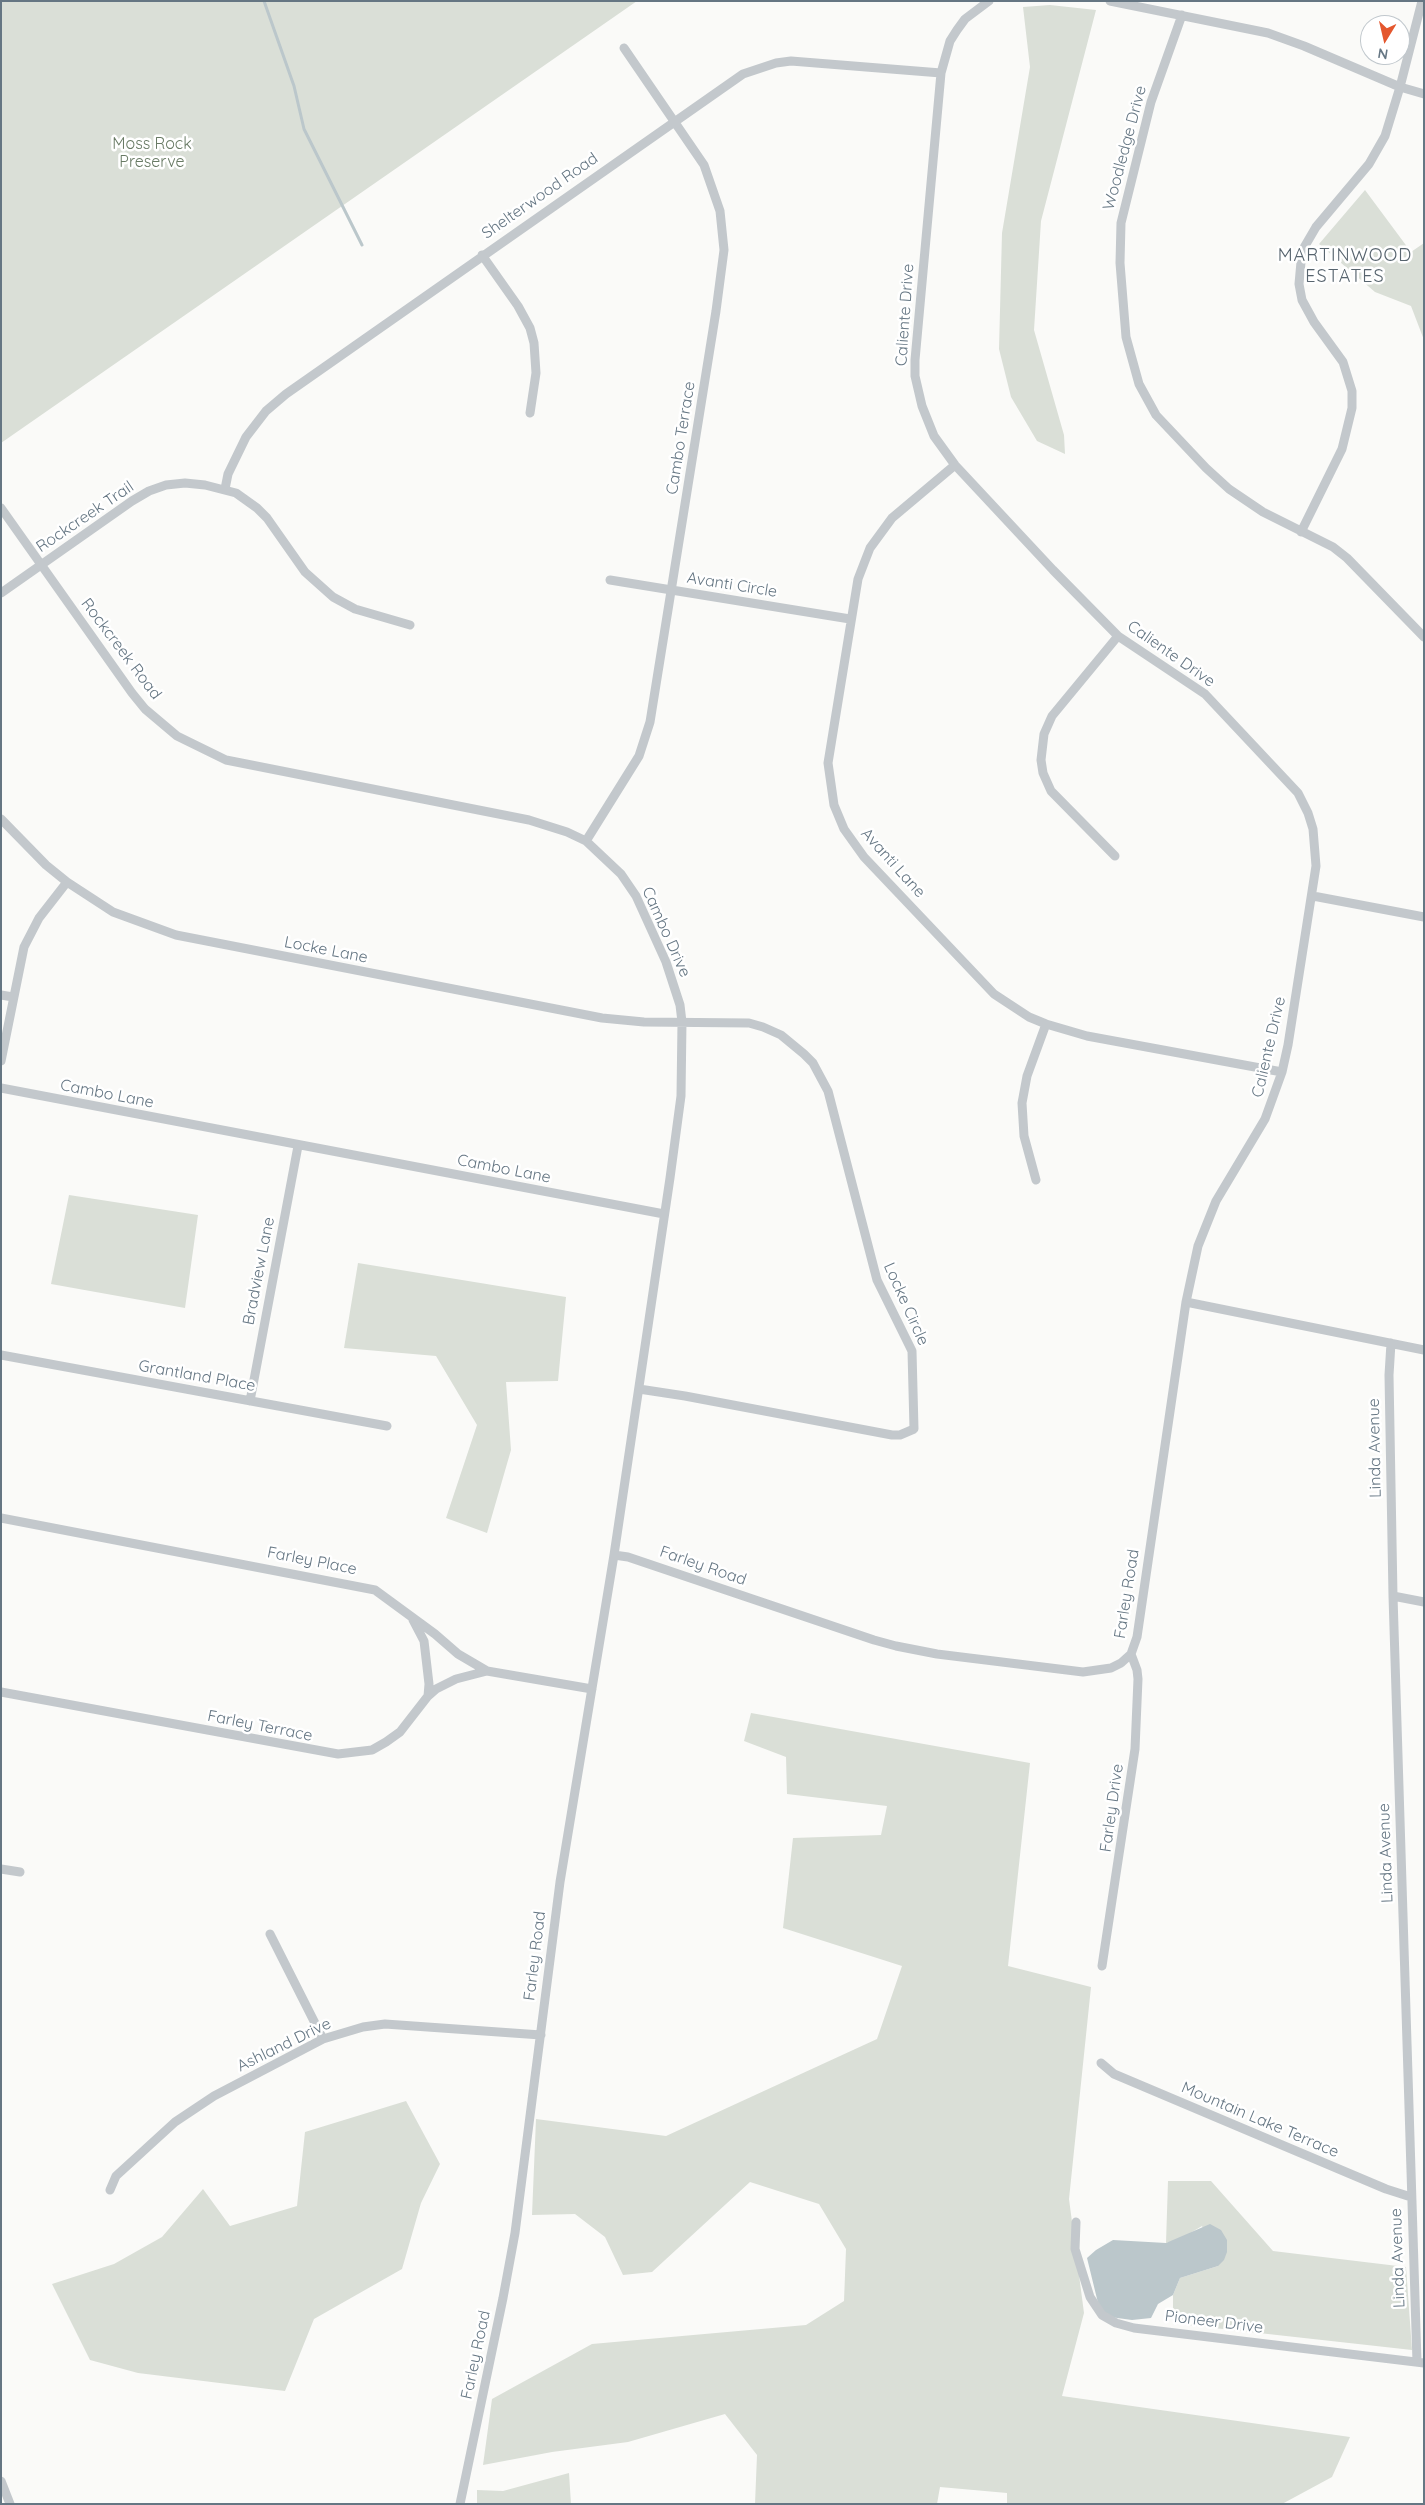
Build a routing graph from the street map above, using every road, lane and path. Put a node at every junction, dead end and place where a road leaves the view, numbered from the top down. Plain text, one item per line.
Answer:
1 (989, 1) edge
2 (1110, 1) edge
3 (1422, 1) edge
4 (1182, 15) junction
5 (624, 48) dead end
6 (941, 73) junction
7 (1400, 87) junction
8 (1424, 94) edge
9 (675, 120) junction
10 (482, 255) junction
11 (530, 413) dead end
12 (955, 465) junction
13 (225, 489) junction
14 (1, 508) edge
15 (1301, 532) junction
16 (42, 564) junction
17 (610, 580) dead end
18 (672, 590) junction
19 (1, 593) edge
20 (850, 618) junction
21 (410, 625) dead end
22 (1118, 636) junction
23 (1424, 638) edge
24 (281, 772) joint
25 (1, 819) edge
26 (586, 841) junction
27 (1115, 856) dead end
28 (67, 882) junction
29 (1312, 896) junction
30 (1424, 917) edge
31 (1, 995) edge
32 (13, 997) junction
33 (682, 1022) junction
34 (1046, 1024) junction
35 (1, 1061) edge
36 (1282, 1072) junction
37 (1, 1088) edge
38 (298, 1146) junction
39 (1036, 1180) dead end
40 (664, 1214) junction
41 (1186, 1302) junction
42 (1391, 1343) junction
43 (1424, 1350) edge
44 (1, 1355) edge
45 (639, 1389) junction
46 (250, 1401) junction
47 (387, 1426) dead end
48 (1, 1518) edge
49 (614, 1555) junction
50 (1393, 1596) junction
51 (1424, 1602) edge
52 (410, 1616) junction
53 (1131, 1654) junction
54 (487, 1671) junction
55 (592, 1689) junction
56 (1, 1692) edge
57 (428, 1696) junction
58 (1, 1868) edge
59 (20, 1872) dead end
60 (270, 1934) dead end
61 (1102, 1966) dead end
62 (541, 2035) junction
63 (323, 2039) junction
64 (1101, 2063) dead end
65 (110, 2190) dead end
66 (1411, 2196) junction
67 (1076, 2222) dead end
68 (1420, 2362) edge
69 (1, 2480) edge
70 (10, 2504) edge
71 (460, 2504) edge

1 - 6 street, Caliente Drive
2 - 4 street
3 - 7 street
4 - 7 street
4 - 15 street, Woodledge Drive
5 - 9 street, Cambo Terrace
6 - 9 street, Shelterwood Road
6 - 12 street, Caliente Drive
7 - 8 street
7 - 15 street
9 - 10 street, Shelterwood Road
9 - 18 street, Cambo Terrace
10 - 11 street
10 - 13 street, Shelterwood Road
12 - 20 street, Avanti Lane
12 - 22 street, Caliente Drive
13 - 16 street, Rockcreek Trail
13 - 21 street, Rockcreek Trail
14 - 16 street, Rockcreek Road
15 - 23 street, Woodledge Drive
16 - 19 street, Rockcreek Trail
16 - 24 street, Rockcreek Road
17 - 18 street, Avanti Circle
18 - 20 street, Avanti Circle
18 - 26 street, Cambo Terrace
20 - 34 street, Avanti Lane
22 - 27 street
22 - 29 street, Caliente Drive
24 - 26 street, Cambo Drive
25 - 28 street, Locke Lane
26 - 33 street, Cambo Drive
28 - 32 street
28 - 33 street, Locke Lane
29 - 30 street
29 - 36 street, Caliente Drive
31 - 32 street
32 - 35 street
33 - 40 street, Cambo Drive
33 - 45 street, Locke Circle
34 - 36 street, Avanti Lane
34 - 39 street
36 - 41 street, Caliente Drive
37 - 38 street, Cambo Lane
38 - 40 street, Cambo Lane
38 - 46 street, Bradview Lane
40 - 45 street
41 - 42 street
41 - 53 street, Farley Road
42 - 43 street
42 - 50 street, Linda Avenue
44 - 46 street, Grantland Place
45 - 49 street
46 - 47 street, Grantland Place
48 - 52 street, Farley Place
49 - 53 street, Farley Road
49 - 55 street, Farley Road
50 - 51 street
50 - 66 street, Linda Avenue
52 - 54 street, Farley Place
52 - 57 street
53 - 61 street, Farley Drive
54 - 55 street, Farley Place
54 - 57 street, Farley Terrace
55 - 62 street, Farley Road
56 - 57 street, Farley Terrace
58 - 59 street
60 - 63 street
62 - 63 street, Ashland Drive
62 - 71 street, Farley Road
63 - 65 street, Ashland Drive
64 - 66 street, Mountain Lake Terrace
66 - 68 street, Linda Avenue
67 - 68 street, Pioneer Drive
69 - 70 street

